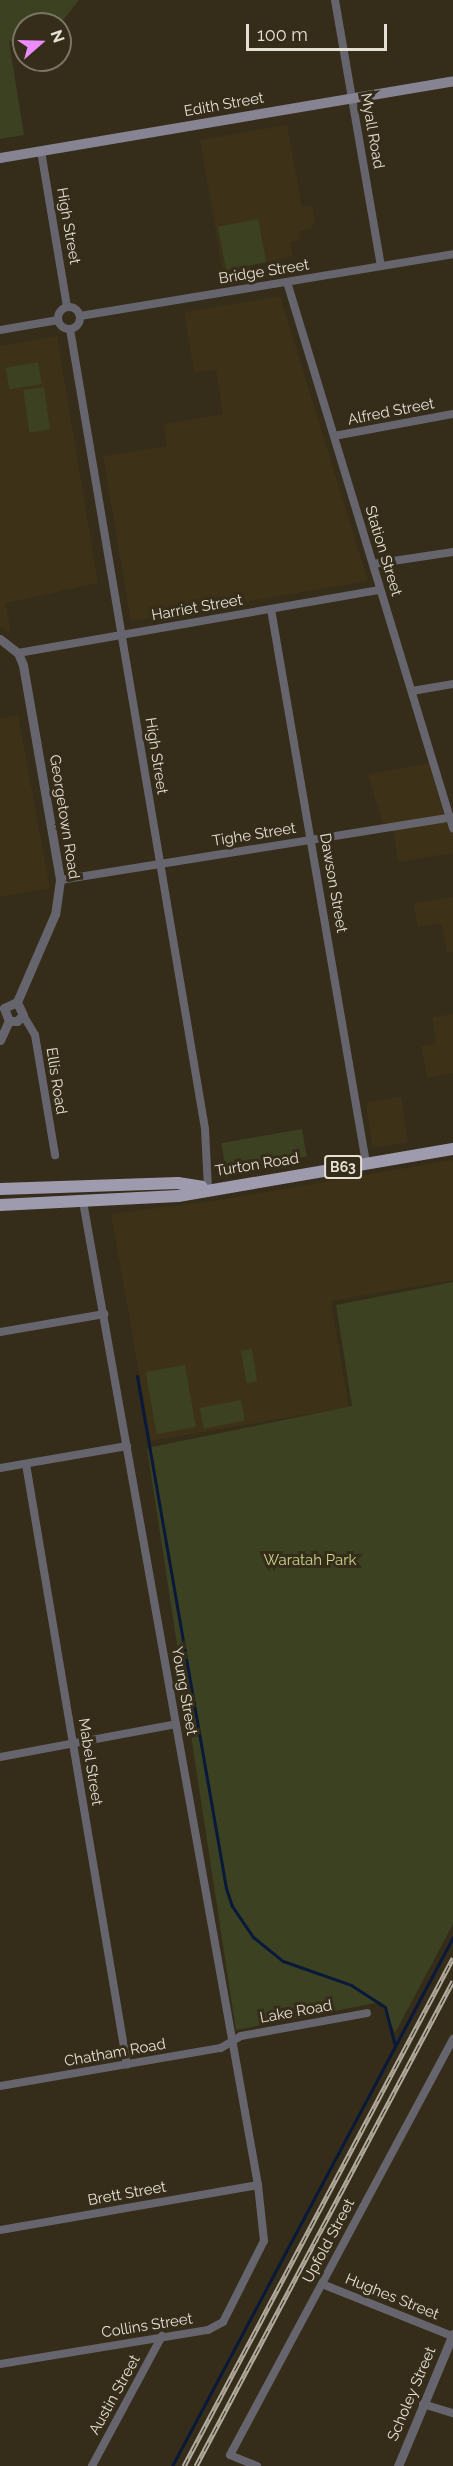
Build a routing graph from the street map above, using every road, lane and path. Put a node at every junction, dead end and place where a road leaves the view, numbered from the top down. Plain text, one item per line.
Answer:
1 (335, 0) edge
2 (453, 81) edge
3 (353, 98) junction
4 (41, 151) junction
5 (0, 158) edge
6 (453, 254) edge
7 (381, 266) junction
8 (287, 282) junction
9 (67, 307) junction
10 (80, 316) junction
11 (58, 320) junction
12 (70, 329) junction
13 (0, 330) edge
14 (453, 414) edge
15 (334, 436) junction
16 (453, 552) edge
17 (373, 564) junction
18 (380, 590) junction
19 (271, 609) junction
20 (122, 634) junction
21 (0, 639) edge
22 (18, 653) junction
23 (453, 684) edge
24 (412, 691) junction
25 (451, 817) edge
26 (453, 828) edge
27 (311, 839) junction
28 (161, 863) junction
29 (60, 880) junction
30 (17, 1002) junction
31 (2, 1008) edge
32 (22, 1015) junction
33 (9, 1021) junction
34 (0, 1040) edge
35 (453, 1149) edge
36 (54, 1155) dead end
37 (366, 1163) junction
38 (208, 1188) junction
39 (0, 1190) edge
40 (83, 1202) junction
41 (0, 1205) edge
42 (104, 1314) junction
43 (0, 1332) edge
44 (127, 1446) junction
45 (26, 1464) junction
46 (0, 1468) edge
47 (176, 1724) junction
48 (74, 1745) junction
49 (0, 1757) edge
50 (367, 2013) dead end
51 (453, 2039) edge
52 (232, 2041) junction
53 (127, 2065) junction
54 (0, 2086) edge
55 (258, 2185) junction
56 (0, 2230) edge
57 (322, 2284) junction
58 (453, 2335) edge
59 (162, 2336) junction
60 (0, 2364) edge
61 (423, 2404) junction
62 (453, 2413) edge
63 (92, 2466) edge
64 (257, 2466) edge
65 (398, 2466) edge

1 - 3 street, Myall Road
2 - 3 main road, Edith Street
3 - 4 main road, Edith Street
3 - 7 street, Myall Road
4 - 5 main road, Edith Street
4 - 9 street, High Street
6 - 7 street, Bridge Street
7 - 8 street, Bridge Street
8 - 10 street, Bridge Street
8 - 15 street, Station Street
9 - 10 street
9 - 11 street
10 - 12 street
11 - 12 street
11 - 13 street
12 - 20 street, High Street
14 - 15 street, Alfred Street
15 - 17 street, Station Street
16 - 17 street
17 - 18 street, Station Street
18 - 19 street, Harriet Street
18 - 24 street, Station Street
19 - 20 street, Harriet Street
19 - 27 street, Dawson Street
20 - 22 street, Harriet Street
20 - 28 street, High Street
21 - 22 street
22 - 29 street, Georgetown Road
23 - 24 street
24 - 25 street, Station Street
25 - 26 street, Station Street
25 - 27 street, Tighe Street
27 - 28 street, Tighe Street
27 - 37 street, Dawson Street
28 - 29 street, Tighe Street
28 - 38 street, High Street
29 - 30 street, Georgetown Road
30 - 31 street
30 - 32 street
31 - 33 street
32 - 33 street
32 - 36 street, Ellis Road
33 - 34 street
35 - 37 main road, Turton Road / B63
37 - 38 main road, Turton Road / B63
38 - 39 main road, Turton Road / B63
38 - 40 main road, Turton Road / B63
40 - 41 main road, Turton Road / B63
40 - 42 street, Young Street
42 - 43 street
42 - 44 street, Young Street
44 - 45 street
44 - 47 street, Young Street
45 - 46 street
45 - 48 street, Mabel Street
47 - 48 street
47 - 52 street, Young Street
48 - 49 street
48 - 53 street, Mabel Street
50 - 52 street, Lake Road
51 - 57 street, Upfold Street
52 - 53 street, Chatham Road
52 - 55 street, Young Street
53 - 54 street, Chatham Road
55 - 56 street, Brett Street
55 - 59 street, Collins Street
57 - 58 street, Hughes Street
57 - 64 street, Upfold Street
58 - 61 street, Scholey Street
59 - 60 street, Collins Street
59 - 63 street, Austin Street
61 - 62 street
61 - 65 street, Scholey Street

